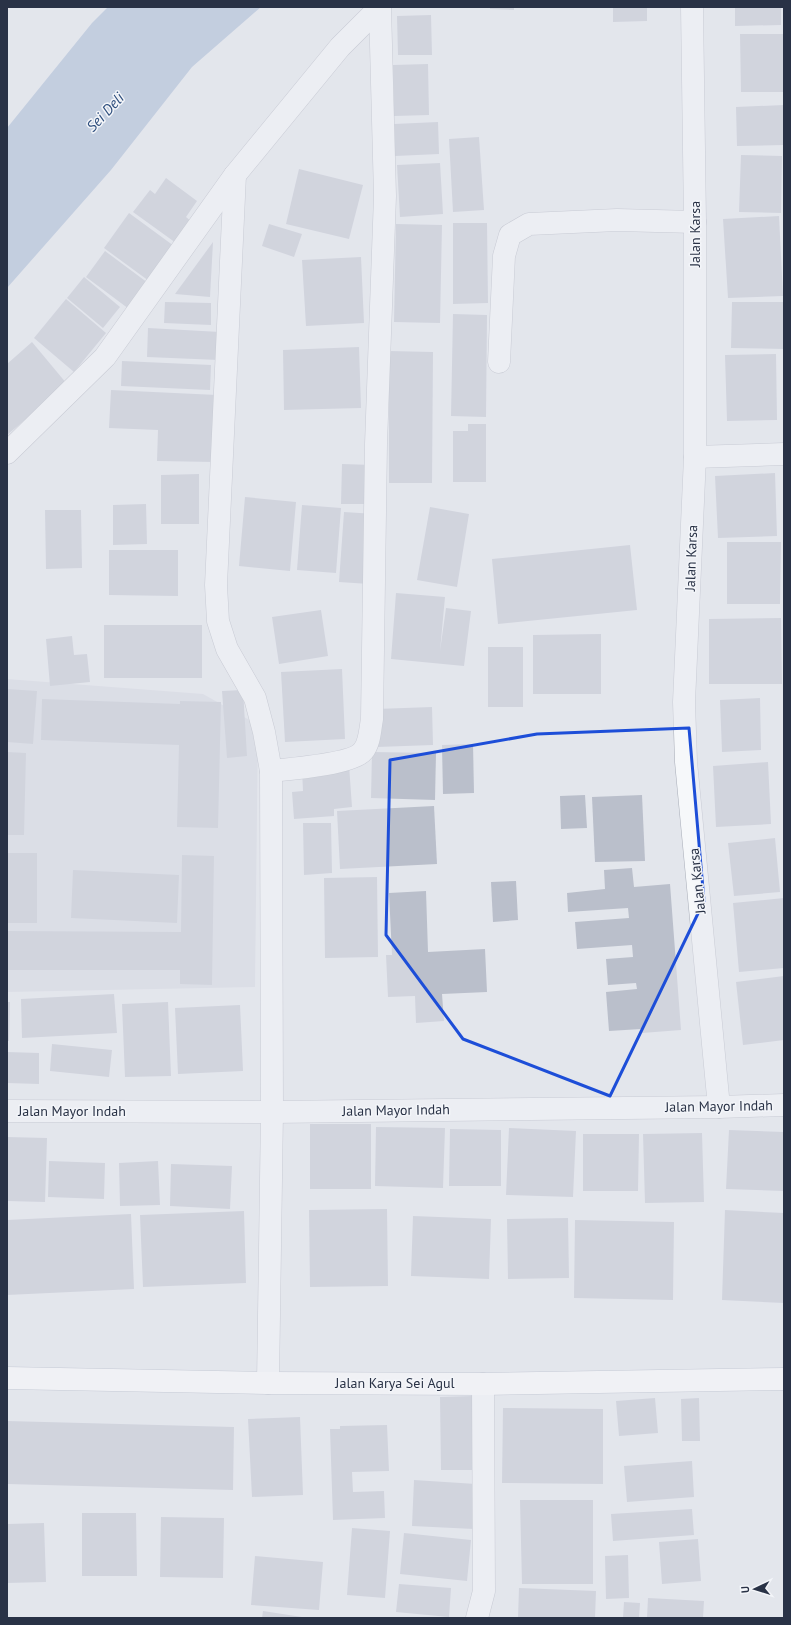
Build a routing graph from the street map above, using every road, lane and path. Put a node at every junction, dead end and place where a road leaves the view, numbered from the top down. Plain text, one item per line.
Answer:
1 (380, 7) edge
2 (692, 7) edge
3 (235, 175) junction
4 (695, 222) junction
5 (499, 362) dead end
6 (7, 453) edge
7 (784, 454) edge
8 (695, 457) junction
9 (271, 771) junction
10 (784, 1105) edge
11 (719, 1107) junction
12 (7, 1111) edge
13 (272, 1112) junction
14 (7, 1378) edge
15 (784, 1379) edge
16 (268, 1383) junction
17 (483, 1384) junction
18 (477, 1618) edge

1 - 3 street
1 - 9 street
2 - 4 street, Jalan Karsa
3 - 6 street
3 - 9 street
4 - 5 street
4 - 8 street, Jalan Karsa
7 - 8 street
8 - 11 street, Jalan Karsa
9 - 13 street
10 - 11 street, Jalan Mayor Indah
11 - 13 street, Jalan Mayor Indah
12 - 13 street, Jalan Mayor Indah
13 - 16 street
14 - 16 main road, Jalan Karya Sei Agul
15 - 17 main road, Jalan Karya Sei Agul
16 - 17 main road, Jalan Karya Sei Agul
17 - 18 street

